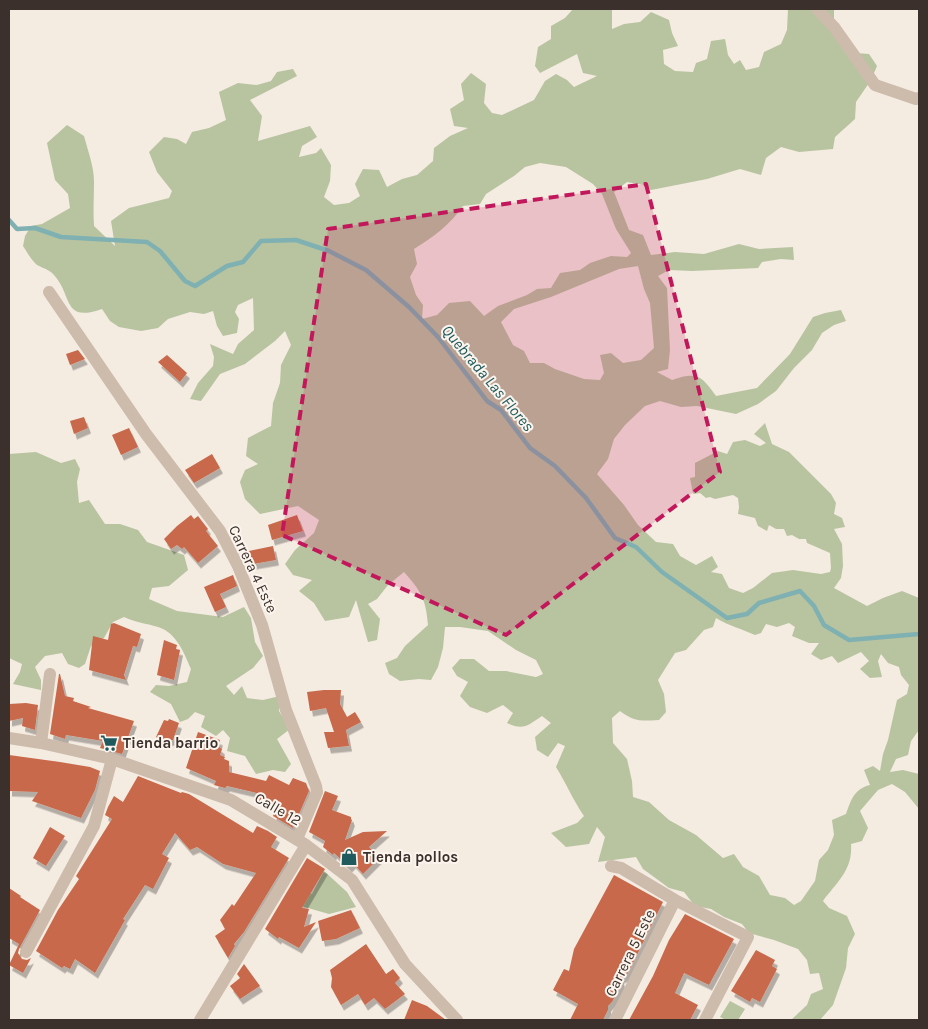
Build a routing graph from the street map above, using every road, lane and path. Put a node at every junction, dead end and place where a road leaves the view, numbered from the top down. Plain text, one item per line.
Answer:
1 (818, 9) edge
2 (919, 98) edge
3 (49, 292) dead end
4 (50, 674) dead end
5 (9, 738) edge
6 (41, 743) junction
7 (112, 758) junction
8 (302, 842) junction
9 (611, 866) dead end
10 (675, 900) junction
11 (26, 952) dead end
12 (200, 1020) edge
13 (457, 1020) edge
14 (615, 1020) edge
15 (705, 1020) edge

1 - 2 street
3 - 8 street, Carrera 4 Este
4 - 6 street
5 - 6 street, Calle 12
6 - 7 street, Calle 12
7 - 8 street, Calle 12
7 - 11 street
8 - 12 street, Carrera 4 Este
8 - 13 street, Calle 12
9 - 10 street
10 - 14 street, Carrera 5 Este
10 - 15 street

